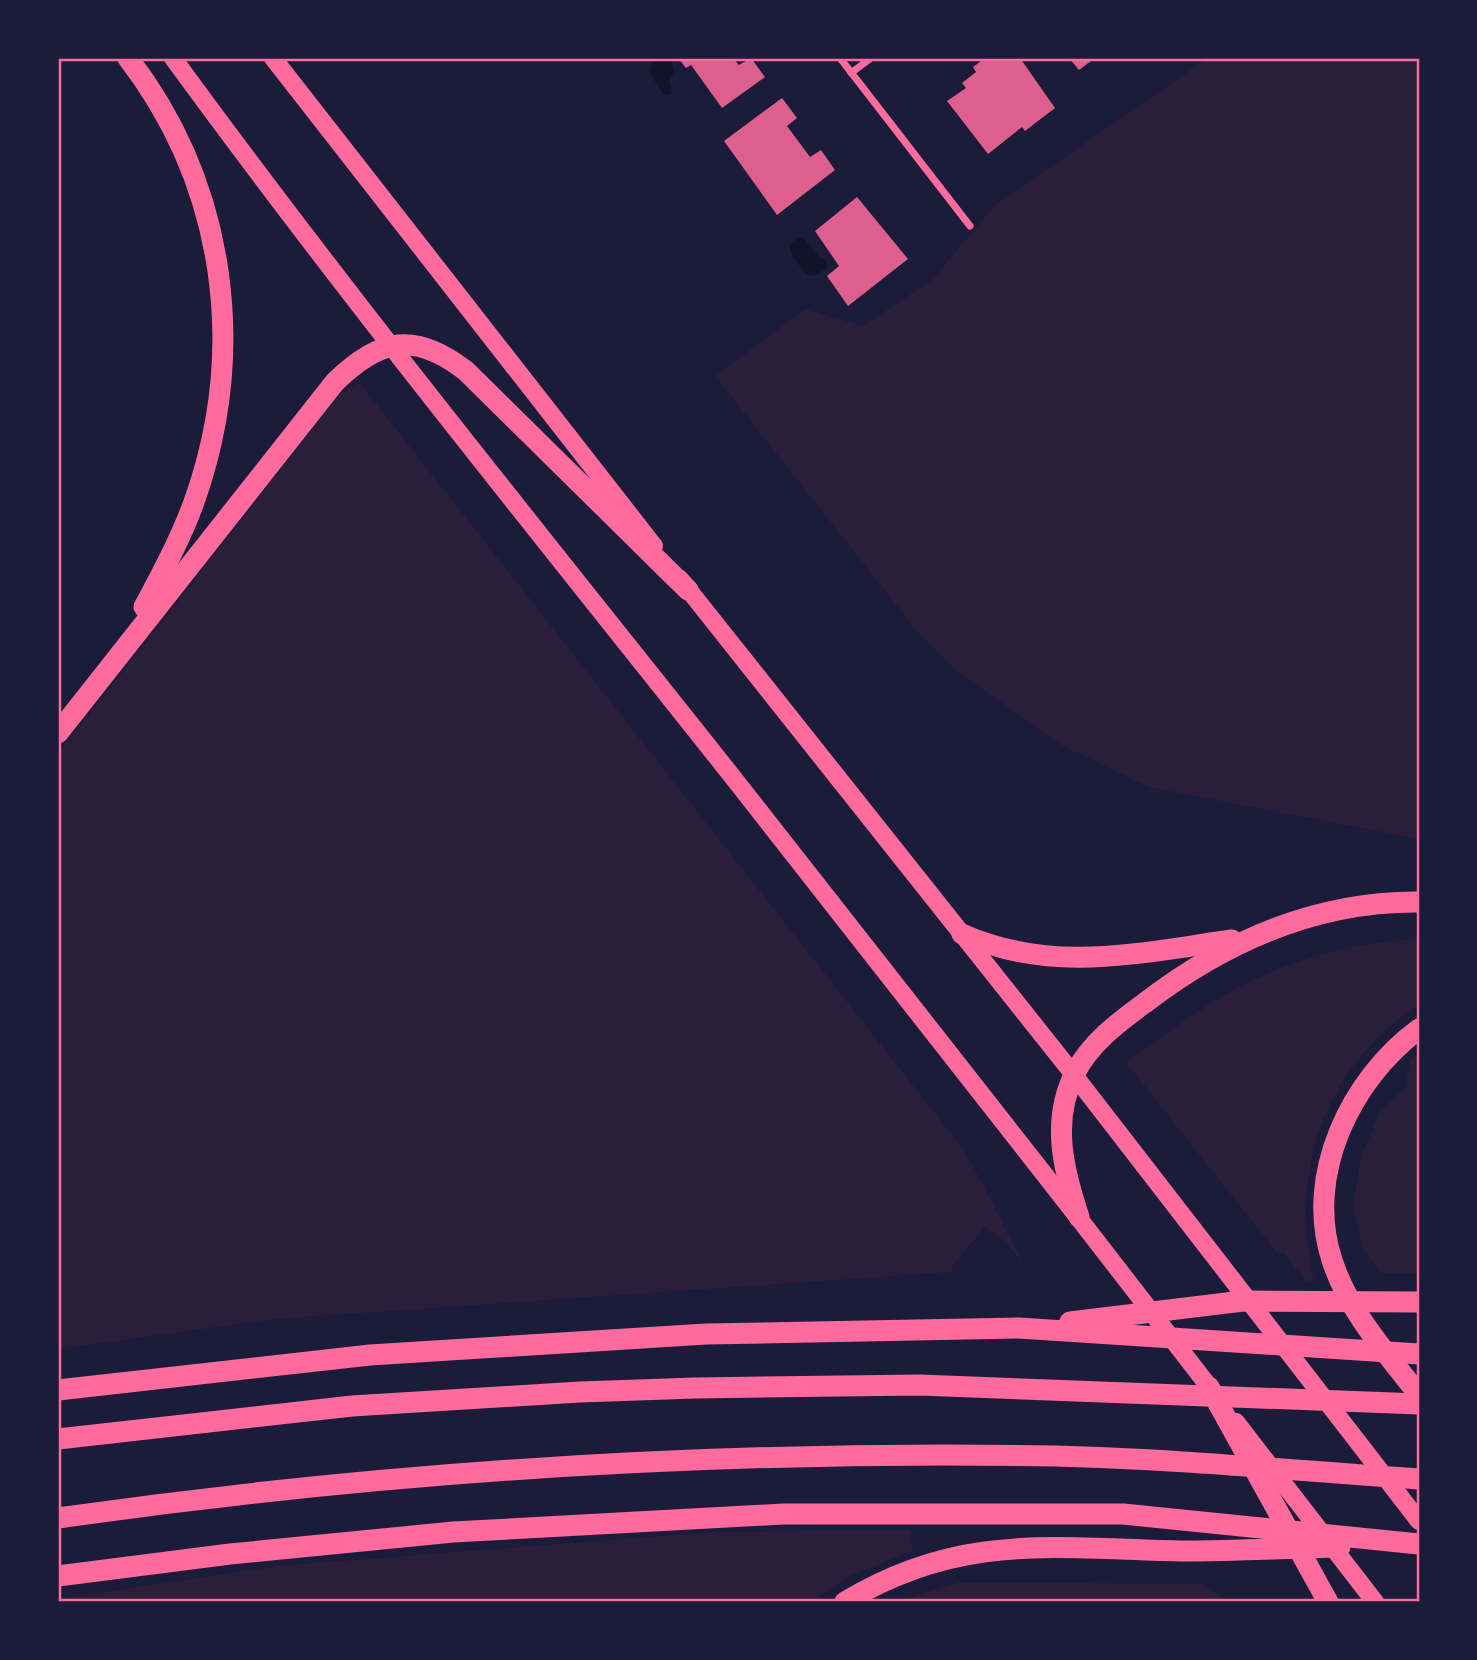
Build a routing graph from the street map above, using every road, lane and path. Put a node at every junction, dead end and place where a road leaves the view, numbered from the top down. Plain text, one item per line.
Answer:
1 (128, 58) edge
2 (173, 58) edge
3 (273, 58) edge
4 (840, 58) edge
5 (871, 58) edge
6 (851, 73) junction
7 (970, 226) dead end
8 (390, 346) junction
9 (688, 590) junction
10 (123, 648) junction
11 (58, 733) edge
12 (1419, 902) edge
13 (962, 934) junction
14 (1248, 938) junction
15 (1419, 1029) edge
16 (1074, 1075) junction
17 (1079, 1217) junction
18 (1419, 1302) edge
19 (1019, 1328) junction
20 (1419, 1354) edge
21 (1208, 1385) junction
22 (58, 1391) edge
23 (1419, 1395) edge
24 (1419, 1404) edge
25 (58, 1439) edge
26 (1419, 1479) edge
27 (58, 1518) edge
28 (1419, 1521) edge
29 (1419, 1544) edge
30 (58, 1576) edge
31 (845, 1602) edge
32 (1328, 1602) edge
33 (1376, 1602) edge

1 - 10 highway
2 - 8 main road
3 - 9 main road
4 - 6 street
5 - 6 street
6 - 7 street
8 - 9 highway
8 - 10 highway
8 - 17 main road
9 - 13 main road
10 - 11 highway
12 - 14 highway
13 - 14 highway
13 - 16 main road
14 - 16 highway
15 - 23 highway
16 - 17 highway
16 - 28 main road
17 - 21 main road
18 - 19 highway
19 - 20 highway
19 - 22 highway
21 - 32 highway
21 - 33 main road
24 - 25 highway
26 - 27 highway
29 - 30 highway
29 - 31 highway

